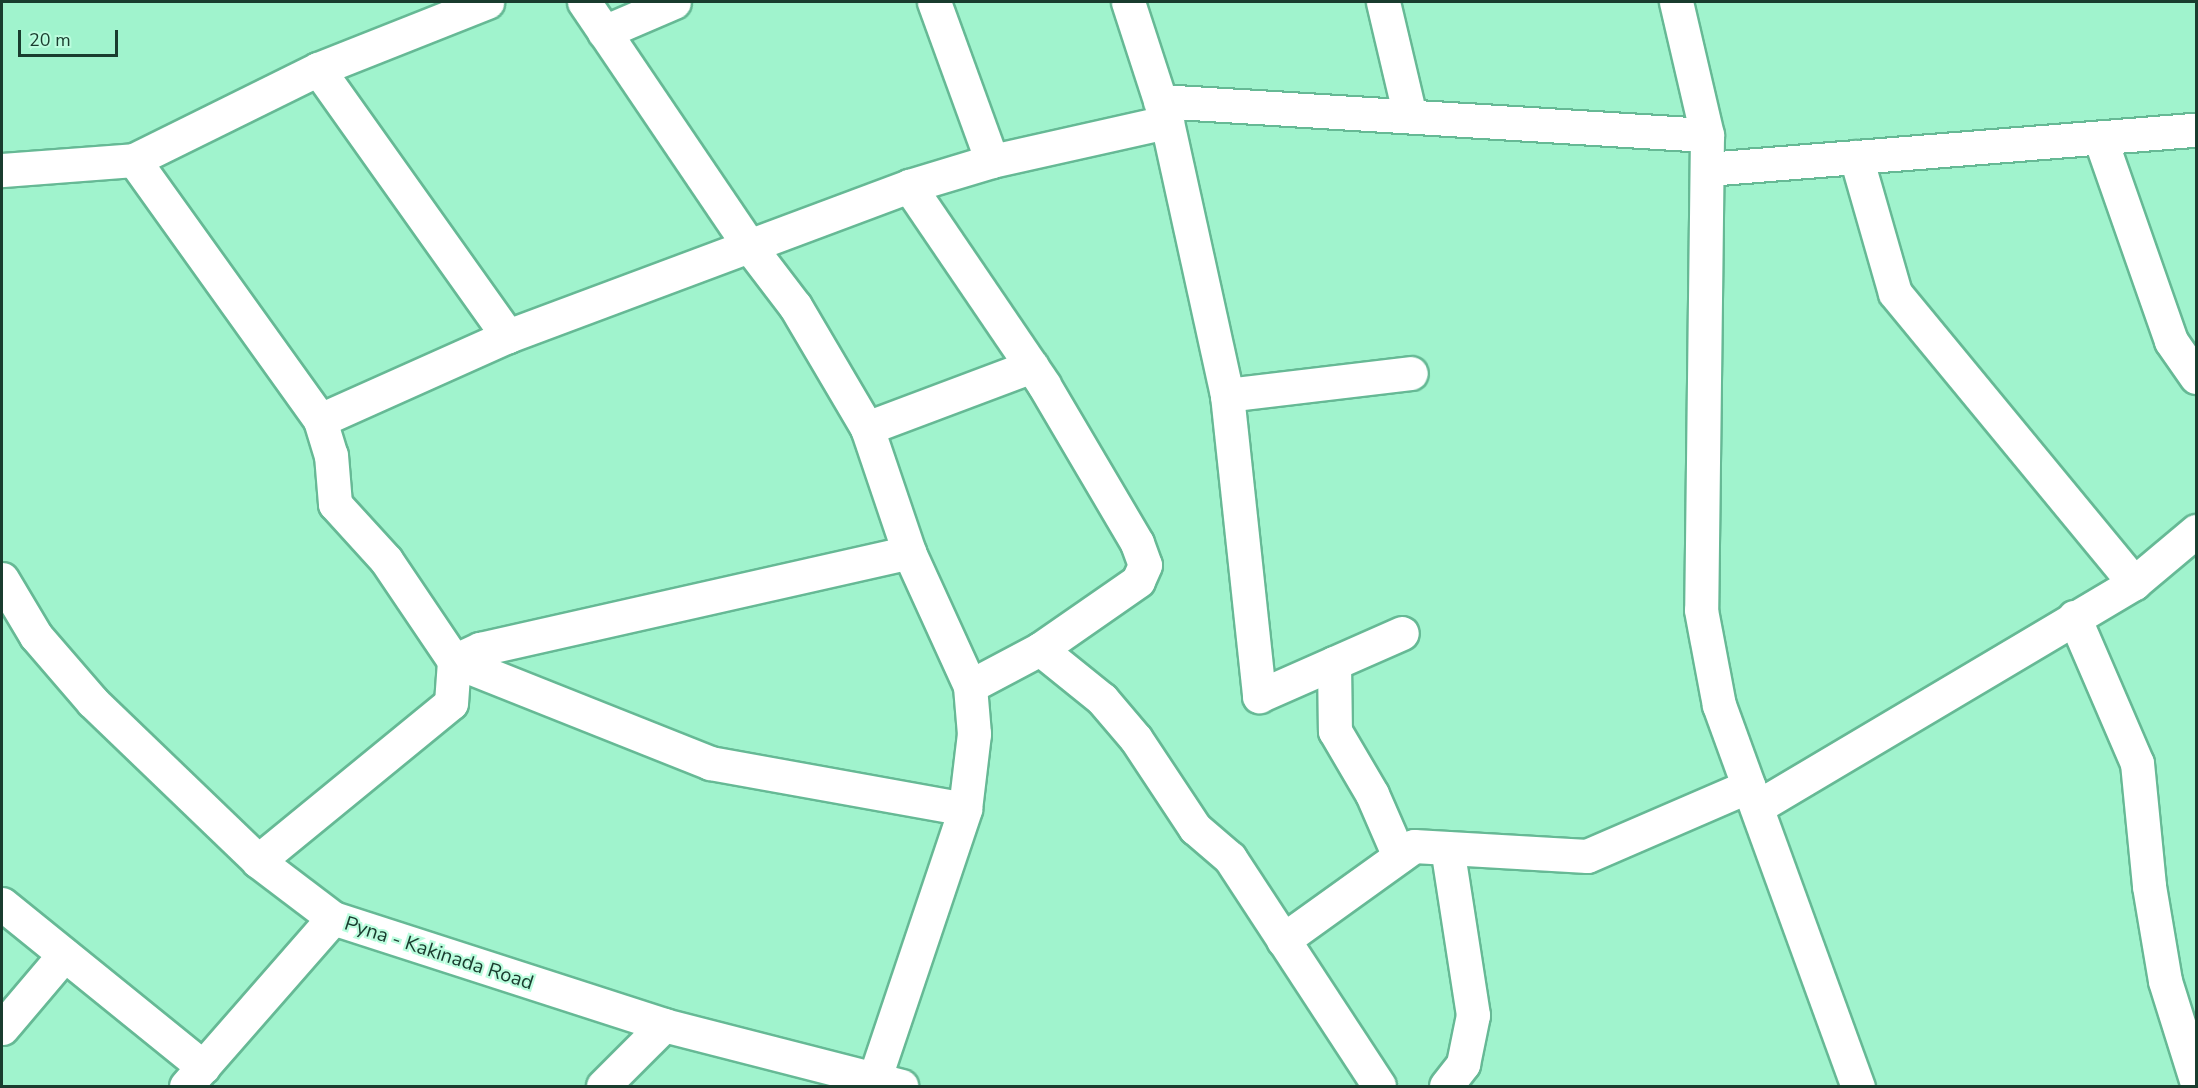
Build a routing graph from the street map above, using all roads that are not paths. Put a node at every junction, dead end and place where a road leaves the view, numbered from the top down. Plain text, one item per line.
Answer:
1 (487, 2) edge
2 (584, 2) edge
3 (674, 2) edge
4 (934, 2) edge
5 (1128, 2) edge
6 (1383, 2) edge
7 (1676, 2) edge
8 (604, 32) junction
9 (318, 69) junction
10 (1163, 111) junction
11 (1410, 116) junction
12 (2196, 130) edge
13 (1707, 135) junction
14 (2100, 138) junction
15 (1856, 157) junction
16 (134, 160) junction
17 (992, 161) junction
18 (1707, 169) junction
19 (2, 170) edge
20 (909, 186) junction
21 (750, 247) junction
22 (508, 336) junction
23 (1032, 366) junction
24 (1411, 373) dead end
25 (2196, 377) edge
26 (1227, 395) junction
27 (320, 420) junction
28 (867, 428) junction
29 (2196, 531) edge
30 (909, 552) junction
31 (2, 579) edge
32 (2134, 583) junction
33 (2074, 617) junction
34 (1401, 633) dead end
35 (1040, 649) junction
36 (454, 661) junction
37 (1334, 663) junction
38 (970, 686) junction
39 (1753, 797) junction
40 (965, 808) junction
41 (1447, 848) junction
42 (1399, 856) junction
43 (258, 861) junction
44 (2, 904) edge
45 (333, 918) junction
46 (1283, 940) junction
47 (64, 955) junction
48 (664, 1025) junction
49 (2, 1028) edge
50 (195, 1077) edge
51 (2196, 1080) edge
52 (888, 1083) edge
53 (603, 1086) edge
54 (1378, 1086) edge
55 (1446, 1086) edge
56 (1858, 1086) edge

1 - 9 street
2 - 8 street
3 - 8 street
4 - 17 street
5 - 10 street
6 - 11 street
7 - 13 street
8 - 21 street
9 - 16 street
9 - 22 street
10 - 11 street
10 - 17 street
10 - 26 street
11 - 13 street
12 - 14 street
13 - 18 street
14 - 15 street
14 - 25 street
15 - 18 street
15 - 32 street
16 - 19 street
16 - 27 street
17 - 20 street
18 - 39 street
20 - 21 street
20 - 23 street
21 - 22 street
21 - 28 street
22 - 27 street
23 - 28 street
23 - 35 street
24 - 26 street
26 - 37 street
27 - 36 street
28 - 30 street
29 - 32 street
30 - 36 street
30 - 38 street
31 - 43 street, Pyna - Kakinada Road
32 - 33 street
33 - 39 street
33 - 51 street
34 - 37 street
35 - 38 street
35 - 46 street
36 - 40 street
36 - 43 street
37 - 42 street
38 - 40 street
39 - 41 street
39 - 56 street
40 - 52 street
41 - 42 street
41 - 55 street
42 - 46 street
43 - 45 street, Pyna - Kakinada Road
44 - 47 street
45 - 48 street, Pyna - Kakinada Road
45 - 50 street
46 - 54 street
47 - 49 street
47 - 50 street
48 - 52 street, Pyna - Kakinada Road
48 - 53 street

